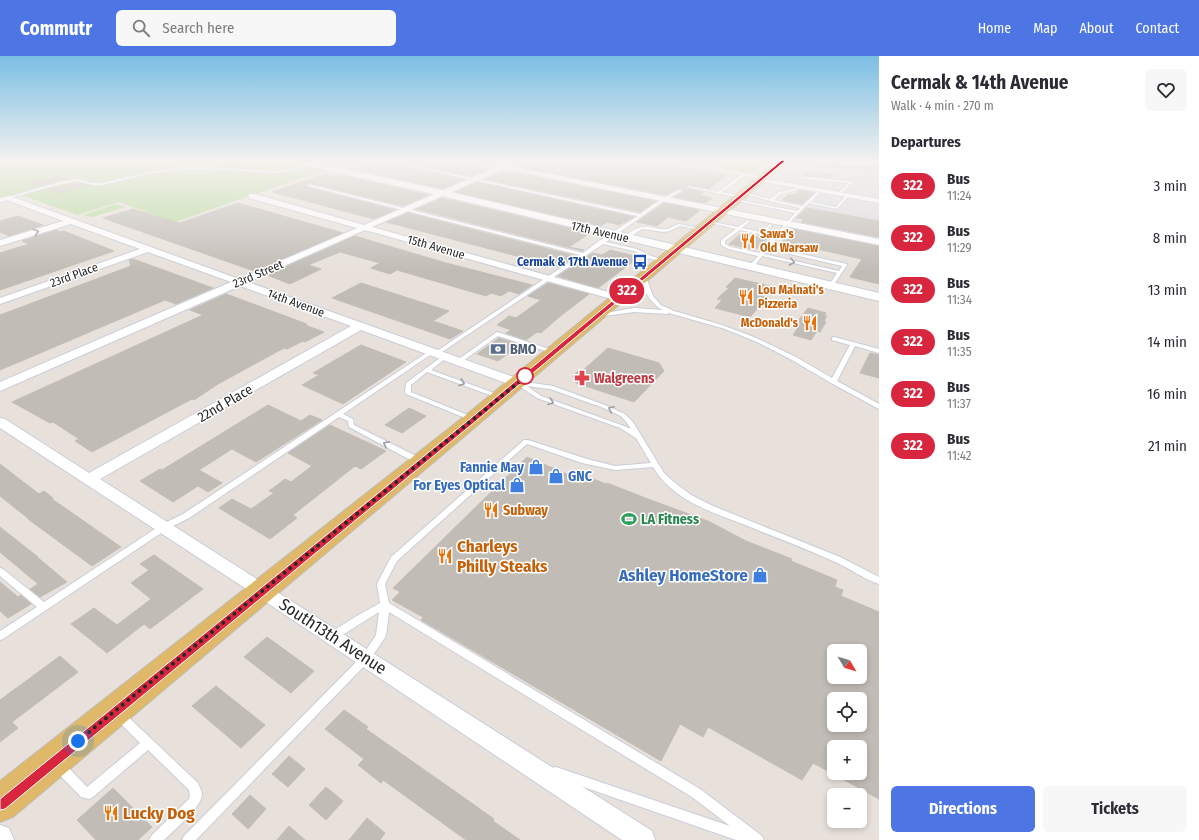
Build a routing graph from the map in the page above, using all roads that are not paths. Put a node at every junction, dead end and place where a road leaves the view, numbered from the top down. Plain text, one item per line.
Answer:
1 (740, 197) edge
2 (258, 198) edge
3 (359, 198) edge
4 (431, 198) edge
5 (461, 198) edge
6 (557, 198) edge
7 (657, 198) edge
8 (667, 198) edge
9 (742, 198) edge
10 (746, 198) edge
11 (773, 198) edge
12 (812, 198) edge
13 (842, 198) edge
14 (859, 198) edge
15 (4, 199) edge
16 (664, 199) junction
17 (770, 200) junction
18 (879, 201) edge
19 (807, 202) junction
20 (803, 207) junction
21 (405, 209) junction
22 (723, 210) junction
23 (797, 212) junction
24 (641, 215) junction
25 (71, 221) junction
26 (748, 221) dead end
27 (787, 223) junction
28 (705, 225) junction
29 (770, 225) dead end
30 (365, 227) junction
31 (739, 228) junction
32 (762, 233) junction
33 (612, 235) junction
34 (776, 236) junction
35 (625, 238) junction
36 (601, 242) junction
37 (879, 242) edge
38 (0, 243) edge
39 (766, 247) junction
40 (148, 249) junction
41 (676, 249) junction
42 (584, 255) junction
43 (761, 255) junction
44 (663, 261) junction
45 (751, 267) junction
46 (839, 272) junction
47 (644, 277) junction
48 (549, 278) junction
49 (239, 282) junction
50 (831, 285) junction
51 (879, 297) edge
52 (619, 298) junction
53 (0, 301) edge
54 (675, 312) junction
55 (596, 317) junction
56 (360, 326) junction
57 (834, 339) dead end
58 (853, 345) junction
59 (879, 351) edge
60 (554, 352) junction
61 (437, 354) junction
62 (458, 362) junction
63 (426, 370) junction
64 (833, 382) junction
65 (518, 383) junction
66 (0, 387) edge
67 (500, 397) junction
68 (879, 407) edge
69 (338, 414) junction
70 (473, 419) junction
71 (0, 422) edge
72 (638, 436) junction
73 (421, 462) junction
74 (656, 465) junction
75 (90, 479) junction
76 (164, 527) junction
77 (0, 571) edge
78 (879, 581) edge
79 (263, 591) junction
80 (385, 605) junction
81 (44, 607) junction
82 (0, 636) edge
83 (333, 636) junction
84 (366, 658) junction
85 (114, 711) junction
86 (147, 744) junction
87 (54, 760) junction
88 (522, 760) junction
89 (0, 804) edge
90 (0, 837) edge
91 (2, 840) edge
92 (155, 840) edge
93 (188, 840) edge
94 (643, 840) edge
95 (753, 840) edge
96 (758, 840) edge

1 - 22 main road
2 - 30 street, 15th Avenue
3 - 21 lane
4 - 21 street, 23rd Street
5 - 33 street, 17th Avenue
6 - 24 lane
7 - 16 street
8 - 16 lane
9 - 23 lane
10 - 17 lane
11 - 17 lane
12 - 19 lane
13 - 19 lane
14 - 18 street
15 - 25 street, 14th Avenue
16 - 22 street
16 - 24 lane
17 - 20 lane
19 - 20 lane
20 - 23 lane
21 - 30 street, 23rd Street
21 - 42 lane
22 - 27 street
22 - 28 main road
23 - 27 lane
24 - 33 lane
38 -> 25 street
25 - 40 street, 14th Avenue
26 - 31 lane
27 - 34 lane
27 - 37 street
28 - 31 lane
28 - 35 lane
28 - 41 main road
29 - 32 lane
30 - 48 street, 15th Avenue
30 - 49 street, 23rd Street
31 - 32 lane
31 - 43 lane
32 - 34 lane
33 - 35 street, 17th Avenue
33 - 36 lane
34 - 39 lane
35 - 41 street, 17th Avenue
36 - 42 lane
36 - 44 lane
39 - 43 lane
39 - 46 lane
40 - 49 street, 14th Avenue
40 - 53 street, 23rd Place
41 - 44 main road
41 - 45 street, 17th Avenue
42 - 48 lane
43 - 45 lane
43 -> 46 lane
44 - 47 main road
45 - 50 street, 17th Avenue
46 - 50 lane
47 - 52 main road
47 - 54 lane
48 - 52 street, 15th Avenue
48 - 61 lane
49 - 56 street, 14th Avenue
49 - 66 street, 23rd Street
50 - 51 street, 17th Avenue
52 - 55 main road
54 - 55 lane
54 - 64 lane
55 - 60 main road
56 - 61 street, 14th Avenue
56 - 75 street, 22nd Place
57 - 58 lane
58 - 59 lane
58 - 64 lane
60 - 62 lane
60 - 65 main road
61 - 62 street, 14th Avenue
61 - 63 lane
61 - 69 lane
62 - 65 street, 14th Avenue
63 -> 67 lane
63 - 70 lane
64 - 68 lane
65 - 67 main road
65 -> 72 lane
72 -> 65 lane
67 - 70 main road
73 -> 69 lane
69 - 76 lane
70 - 73 main road
71 - 75 street, South13th Avenue
72 - 74 lane
73 - 79 main road
74 - 78 lane
74 - 80 lane
75 - 76 street, South13th Avenue
76 - 79 street, South13th Avenue
76 - 81 lane
77 - 81 lane
79 - 83 street, South13th Avenue
79 - 85 main road
80 - 83 lane
80 - 84 lane
80 - 96 lane
81 - 82 lane
83 - 84 street, South13th Avenue
84 - 88 street, South13th Avenue
84 - 93 lane
85 - 86 lane
85 - 87 main road
86 - 87 lane
86 - 92 lane
87 - 89 main road
88 - 94 street, South13th Avenue
88 - 95 lane
90 - 91 street

